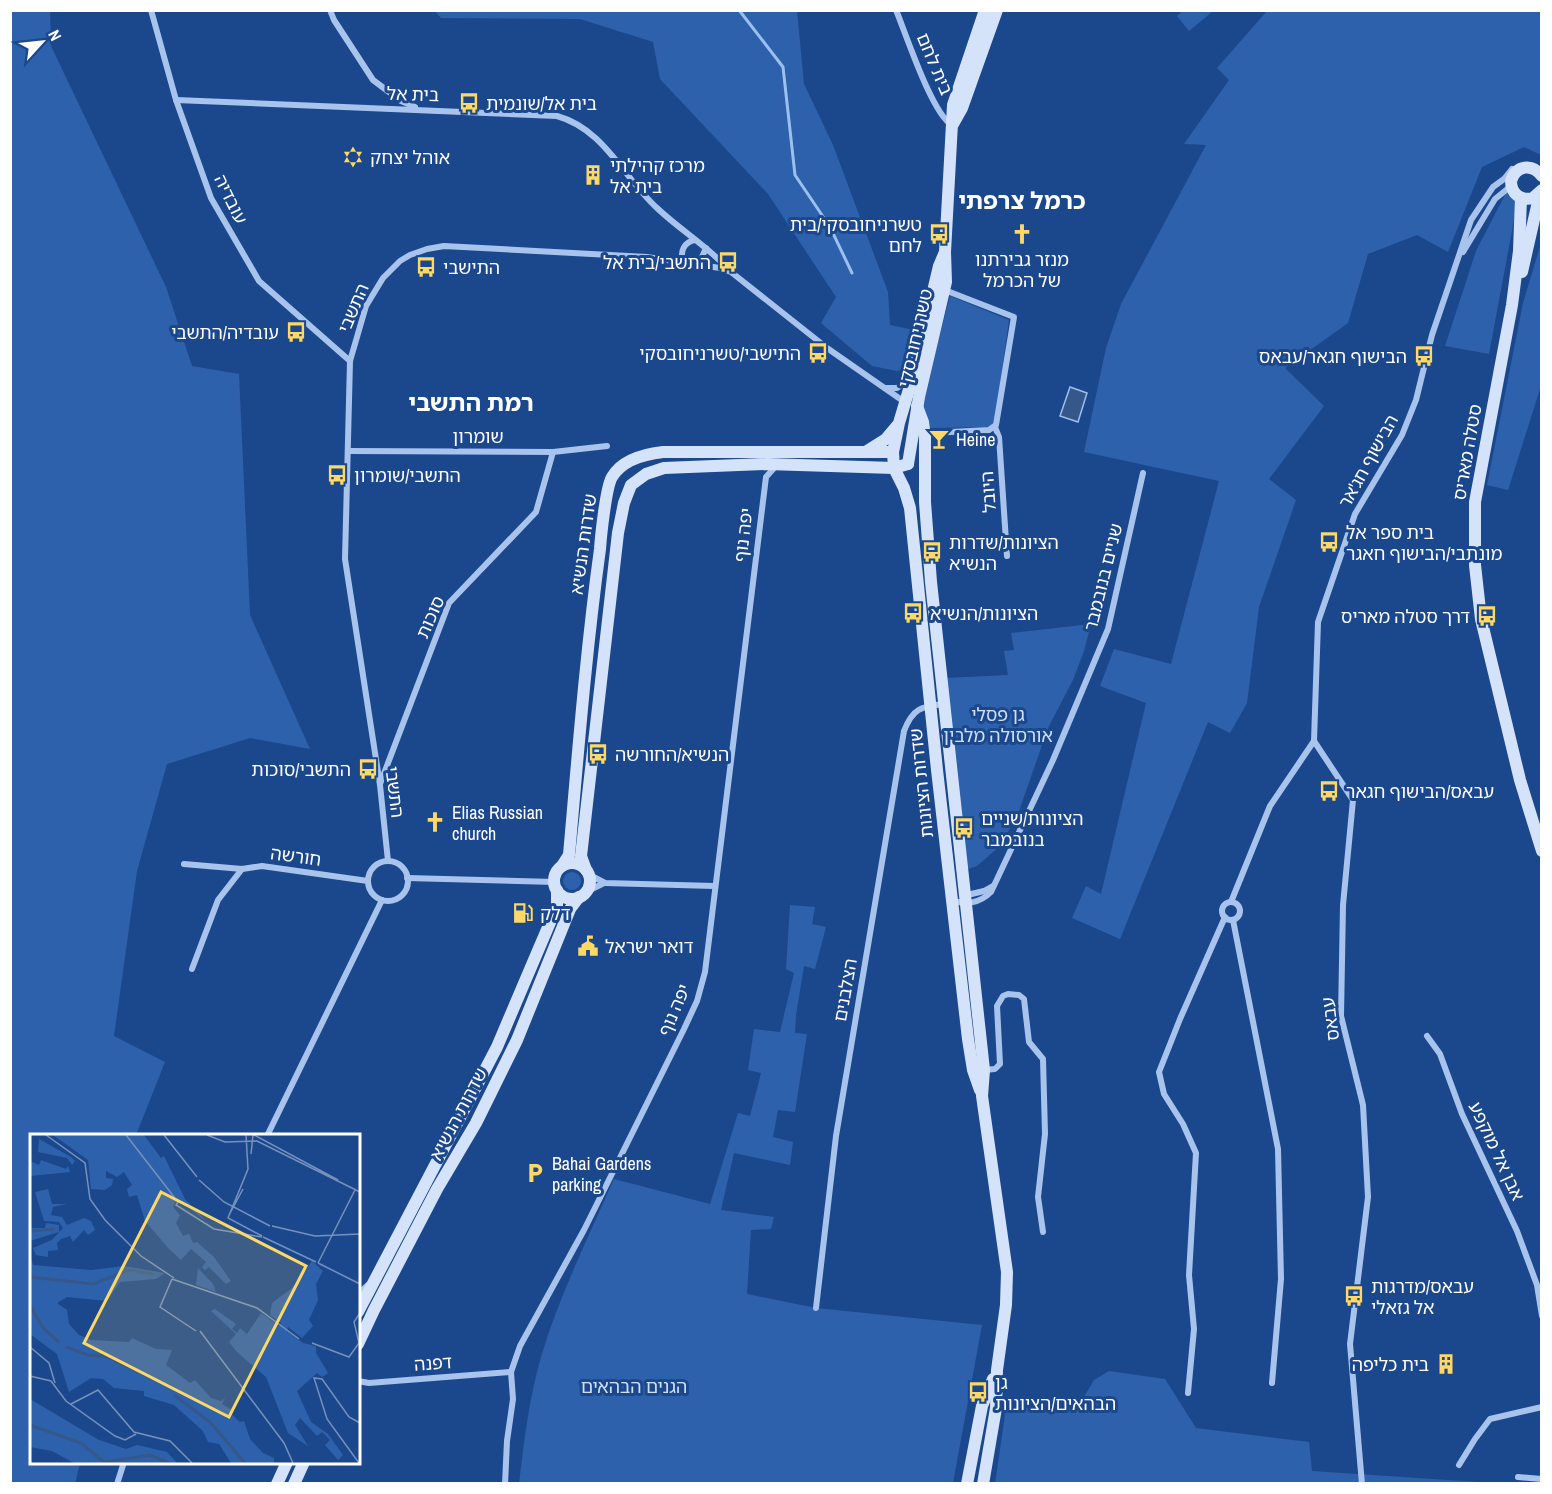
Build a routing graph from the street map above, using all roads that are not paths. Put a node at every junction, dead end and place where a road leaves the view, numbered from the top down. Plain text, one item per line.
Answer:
1 (151, 10) edge
2 (330, 10) edge
3 (896, 10) edge
4 (985, 10) edge
5 (997, 10) edge
6 (176, 100) junction
7 (418, 109) junction
8 (952, 125) junction
9 (1536, 168) edge
10 (1511, 186) junction
11 (1541, 191) edge
12 (1521, 198) junction
13 (695, 240) junction
14 (705, 248) junction
15 (684, 262) junction
16 (694, 264) junction
17 (1454, 268) junction
18 (730, 272) junction
19 (939, 291) junction
20 (1512, 305) junction
21 (350, 361) junction
22 (913, 376) junction
23 (882, 388) junction
24 (911, 404) junction
25 (899, 423) junction
26 (994, 427) junction
27 (925, 438) junction
28 (607, 446) dead end
29 (349, 451) junction
30 (553, 452) junction
31 (863, 452) junction
32 (893, 452) junction
33 (755, 464) junction
34 (780, 464) junction
35 (908, 464) junction
36 (894, 468) junction
37 (1143, 472) dead end
38 (766, 477) junction
39 (925, 502) junction
40 (1007, 556) dead end
41 (937, 705) junction
42 (1314, 741) junction
43 (380, 785) junction
44 (1542, 851) edge
45 (388, 861) junction
46 (184, 864) dead end
47 (562, 866) junction
48 (242, 869) junction
49 (587, 872) junction
50 (407, 878) junction
51 (368, 881) junction
52 (604, 883) junction
53 (556, 886) junction
54 (714, 886) junction
55 (583, 895) junction
56 (966, 899) junction
57 (382, 900) junction
58 (952, 901) junction
59 (1231, 902) junction
60 (1225, 917) junction
61 (1233, 920) junction
62 (192, 969) dead end
63 (1427, 1036) dead end
64 (984, 1070) junction
65 (982, 1096) junction
66 (268, 1134) edge
67 (1043, 1232) dead end
68 (374, 1282) junction
69 (360, 1292) edge
70 (360, 1308) edge
71 (816, 1308) dead end
72 (374, 1310) junction
73 (360, 1312) edge
74 (1542, 1316) edge
75 (360, 1340) edge
76 (997, 1370) junction
77 (511, 1372) junction
78 (360, 1381) edge
79 (1272, 1383) dead end
80 (1188, 1393) dead end
81 (1542, 1407) edge
82 (123, 1464) edge
83 (286, 1464) edge
84 (303, 1464) edge
85 (1459, 1465) dead end
86 (1518, 1477) dead end
87 (1542, 1479) edge
88 (117, 1484) edge
89 (277, 1484) edge
90 (294, 1484) edge
91 (505, 1484) edge
92 (967, 1484) edge
93 (983, 1484) edge
94 (1362, 1484) edge

1 - 6 street, עובדיה
2 - 7 street
3 - 8 street, בית לחם
4 - 8 street, טשרניחובסקי
5 - 8 street, טשרניחובסקי
6 - 7 street, בית אל
6 - 21 street, עובדיה
7 - 13 street, בית אל
8 - 19 street, טשרניחובסקי
9 - 10 street
9 - 17 street, הבישוף חג'אר
10 - 12 street
10 - 17 street, הבישוף חג'אר
11 - 12 street
11 - 20 street, סטלה מאריס
12 - 20 street, סטלה מאריס
13 - 14 street, בית אל
13 - 15 street
14 - 16 street
14 - 18 street, בית אל
15 - 16 street, התשבי
15 - 21 street, התשבי
16 - 18 street, התשבי
17 - 42 street, הבישוף חג'אר
18 - 23 street, התשבי
19 - 22 street, טשרניחובסקי
19 - 24 street, טשרניחובסקי
19 - 26 street
20 - 44 street, סטלה מאריס
21 - 29 street, התשבי
22 - 23 street
22 - 24 street, טשרניחובסקי
23 - 24 street, התשבי
24 - 25 street, טשרניחובסקי
24 - 27 street, טשרניחובסקי
24 - 35 street
25 - 31 street
25 - 32 street, טשרניחובסקי
26 - 27 street
26 - 40 street, היובל
27 - 39 street, טשרניחובסקי
28 - 30 street, שומרון
29 - 30 street, שומרון
29 - 43 street, התשבי
30 - 43 street, סוכות
31 - 32 street, שדרות הנשיא
31 - 47 street, שדרות הנשיא
32 - 35 street
32 - 36 street, טשרניחובסקי
33 - 34 street, שדרות הנשיא
33 - 38 street
33 - 49 street, שדרות הנשיא
34 - 36 street, שדרות הנשיא
34 - 38 street
35 - 36 street, שדרות הנשיא
35 - 39 street
36 - 41 street, שדרות הציונות
37 - 56 street, שניים בנובמבר
38 - 54 street, יפה נוף
39 - 41 street, שדרות הציונות
41 - 56 street, שדרות הציונות
41 - 58 street, שדרות הציונות
41 - 71 street, הצלבנים
42 - 59 street
42 - 94 street, עבאס
43 - 45 street, התשבי
45 - 50 street
45 - 51 street
46 - 48 street, חורשה
47 - 49 street
47 - 53 street
48 - 51 street, חורשה
48 - 62 street
49 - 52 street
49 - 55 street
50 - 53 street
50 - 57 street
51 - 57 street
52 - 54 street
52 - 55 street
53 - 55 street
53 - 68 street, שדרות הנשיא
54 - 77 street, יפה נוף
55 - 72 street, שדרות הנשיא
56 - 58 street
56 - 64 street, שדרות הציונות
57 - 66 street
58 - 65 street, שדרות הציונות
59 - 60 street
59 - 61 street
60 - 61 street
60 - 80 street
61 - 79 street
63 - 74 street, אבן אל מוקפע
64 - 65 street, שדרות הציונות
64 - 67 street
65 - 76 street, שדרות הציונות
68 - 69 street
68 - 70 street, שדרות הנשיא
72 - 73 street
72 - 75 street, שדרות הנשיא
76 - 92 street, שדרות הציונות
76 - 93 street, שדרות הציונות
77 - 78 street, דפנה
77 - 91 street, יפה נוף
81 - 85 street
82 - 88 street
83 - 89 street
84 - 90 street
86 - 87 street

